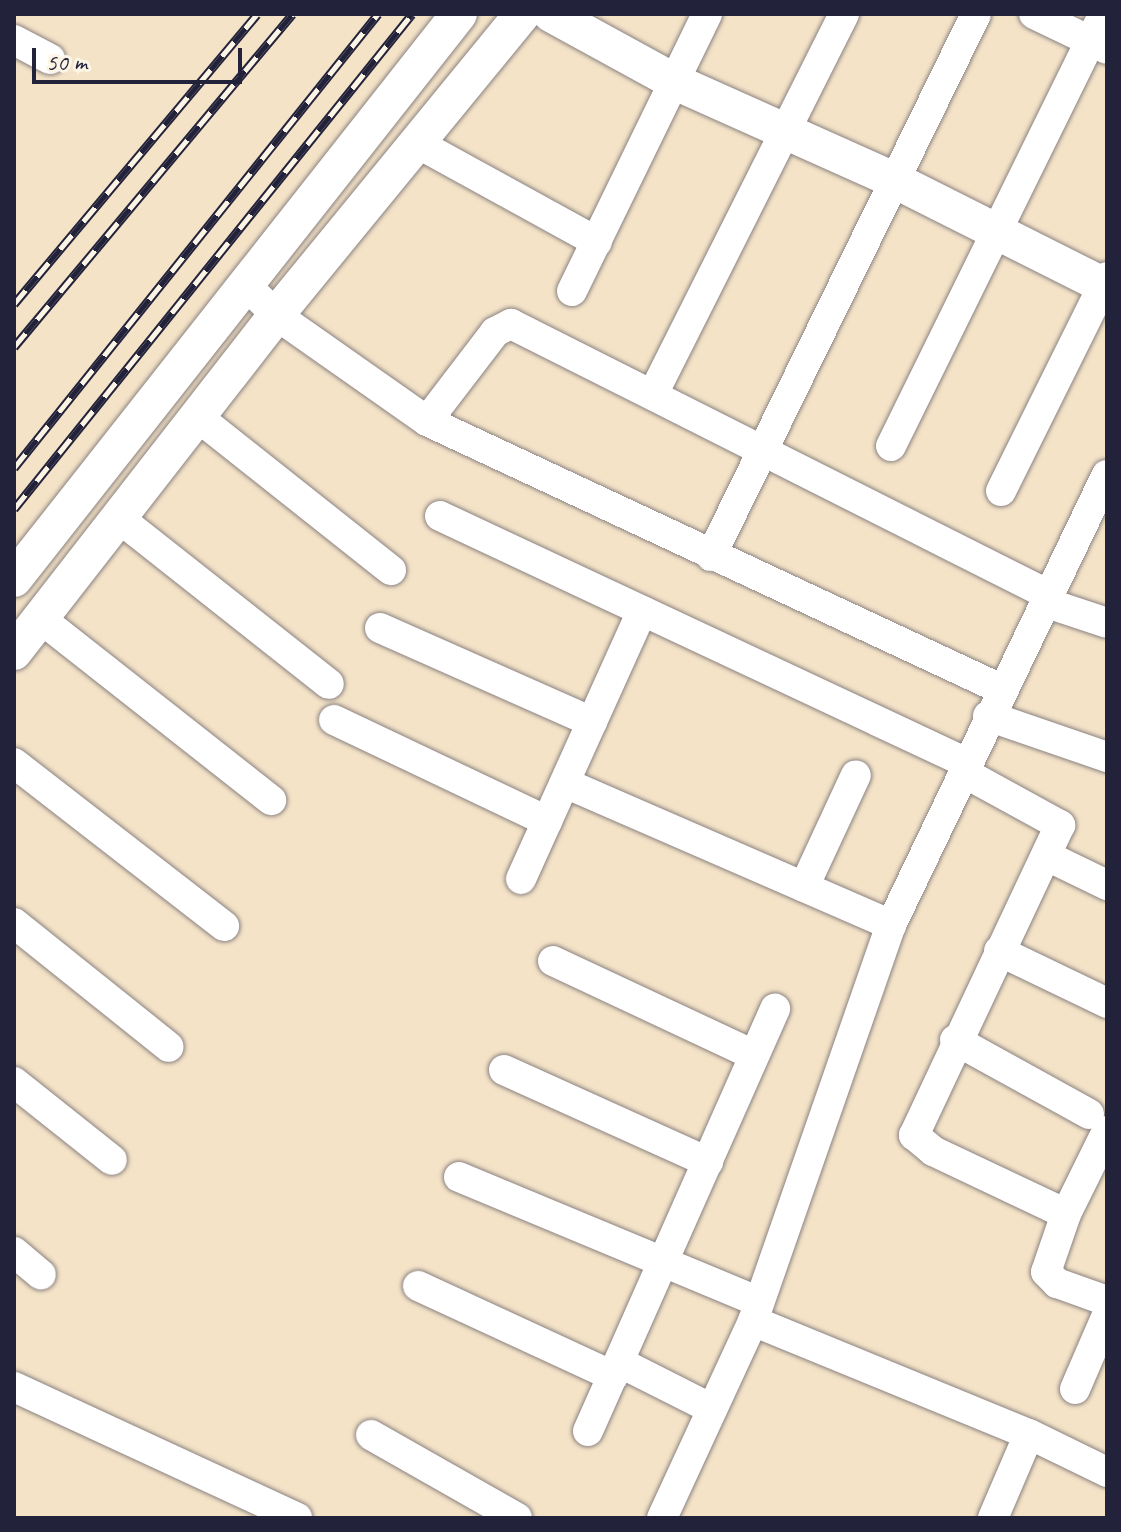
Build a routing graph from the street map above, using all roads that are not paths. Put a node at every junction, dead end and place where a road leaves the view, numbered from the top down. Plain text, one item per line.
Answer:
1 (459, 14) edge
2 (522, 14) edge
3 (551, 14) edge
4 (707, 14) edge
5 (844, 14) edge
6 (976, 14) edge
7 (1034, 14) edge
8 (1104, 14) edge
9 (14, 40) edge
10 (1099, 45) edge
11 (50, 59) dead end
12 (675, 82) junction
13 (785, 131) junction
14 (419, 144) junction
15 (894, 180) junction
16 (999, 233) junction
17 (597, 242) junction
18 (1106, 283) edge
19 (246, 285) junction
20 (572, 291) dead end
21 (276, 315) junction
22 (653, 394) junction
23 (199, 418) junction
24 (427, 421) junction
25 (891, 446) dead end
26 (764, 450) junction
27 (1104, 489) edge
28 (1001, 491) dead end
29 (440, 516) dead end
30 (120, 519) junction
31 (711, 556) junction
32 (391, 570) dead end
33 (14, 579) edge
34 (1046, 598) junction
35 (642, 611) junction
36 (41, 619) junction
37 (1107, 623) edge
38 (380, 628) dead end
39 (14, 652) edge
40 (329, 684) dead end
41 (994, 703) junction
42 (334, 720) dead end
43 (592, 722) junction
44 (1107, 757) edge
45 (14, 763) edge
46 (965, 768) junction
47 (856, 775) dead end
48 (565, 783) junction
49 (271, 800) dead end
50 (547, 821) junction
51 (1047, 856) junction
52 (521, 879) dead end
53 (1107, 885) edge
54 (804, 887) junction
55 (14, 923) edge
56 (891, 925) junction
57 (224, 926) dead end
58 (999, 951) junction
59 (553, 961) dead end
60 (1107, 1003) edge
61 (775, 1009) dead end
62 (955, 1040) junction
63 (169, 1047) dead end
64 (754, 1055) junction
65 (504, 1070) dead end
66 (14, 1082) edge
67 (1098, 1123) edge
68 (112, 1160) dead end
69 (708, 1162) junction
70 (459, 1177) dead end
71 (1066, 1214) junction
72 (14, 1252) edge
73 (663, 1262) junction
74 (41, 1275) dead end
75 (418, 1286) dead end
76 (1107, 1301) edge
77 (756, 1312) junction
78 (1107, 1315) edge
79 (616, 1369) junction
80 (14, 1387) edge
81 (1075, 1389) dead end
82 (712, 1409) junction
83 (588, 1431) dead end
84 (1029, 1434) junction
85 (371, 1435) dead end
86 (1107, 1472) edge
87 (291, 1517) edge
88 (517, 1518) edge
89 (662, 1518) edge
90 (993, 1518) edge

1 - 19 street
2 - 14 street
3 - 12 street
4 - 12 street
5 - 13 street
6 - 15 street
7 - 10 street
8 - 10 street
9 - 11 street
10 - 16 street
12 - 13 street
12 - 17 street
13 - 15 street
13 - 22 street
14 - 17 street
14 - 21 street
15 - 16 street
15 - 26 street
16 - 18 street
16 - 25 street
17 - 20 street
18 - 28 street
19 - 21 street
19 - 33 street
21 - 23 street
21 - 24 street
22 - 24 street
22 - 26 street
23 - 30 street
23 - 32 street
24 - 31 street
26 - 31 street
26 - 34 street
27 - 34 street
29 - 35 street
30 - 36 street
30 - 40 street
31 - 41 street
34 - 37 street
34 - 41 street
35 - 43 street
35 - 46 street
36 - 39 street
36 - 49 street
38 - 43 street
41 - 44 street
41 - 46 street
42 - 50 street
43 - 48 street
45 - 57 street
46 - 51 street
46 - 56 street
47 - 54 street
48 - 50 street
48 - 54 street
50 - 52 street
51 - 53 street
51 - 58 street
54 - 56 street
55 - 63 street
56 - 77 street
58 - 60 street
58 - 62 street
59 - 64 street
61 - 64 street
62 - 67 street
62 - 71 street
64 - 69 street
65 - 69 street
66 - 68 street
67 - 71 street
69 - 73 street
70 - 73 street
71 - 76 street
72 - 74 street
73 - 77 street
73 - 79 street
75 - 79 street
77 - 82 street
77 - 84 street
78 - 81 street
79 - 82 street
79 - 83 street
80 - 87 street
82 - 89 street
84 - 86 street
84 - 90 street
85 - 88 street

